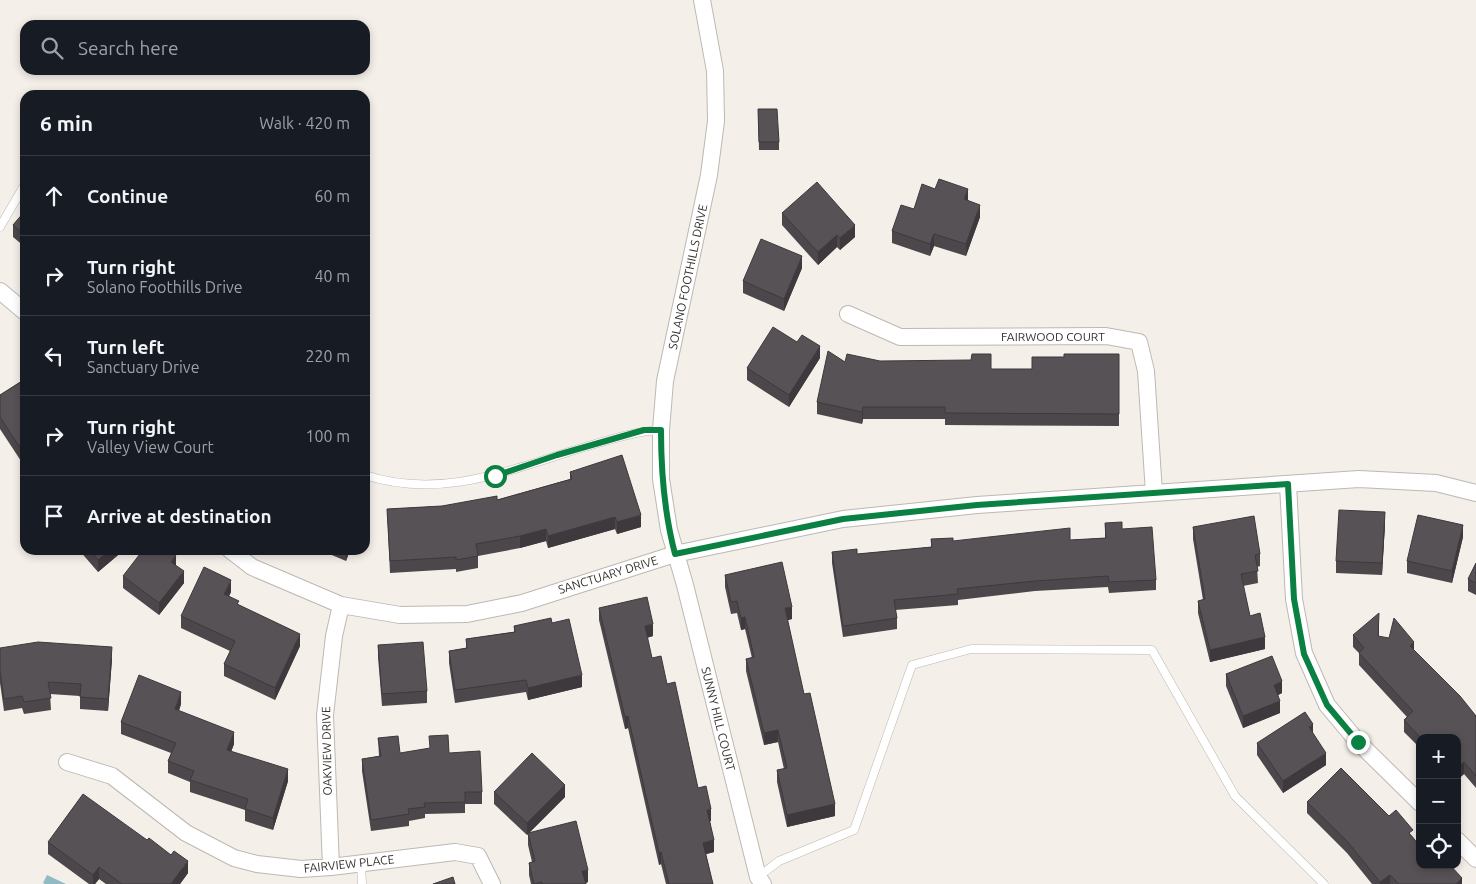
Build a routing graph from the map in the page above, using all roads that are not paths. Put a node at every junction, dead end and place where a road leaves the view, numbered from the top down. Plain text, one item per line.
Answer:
1 (702, 0) edge
2 (20, 193) edge
3 (0, 227) edge
4 (0, 292) edge
5 (20, 308) edge
6 (848, 314) dead end
7 (661, 430) junction
8 (370, 478) edge
9 (1288, 484) junction
10 (1154, 493) junction
11 (1476, 493) edge
12 (675, 554) junction
13 (237, 555) edge
14 (340, 605) junction
15 (67, 762) dead end
16 (1416, 799) edge
17 (1461, 844) edge
18 (1476, 859) edge
19 (361, 863) junction
20 (331, 867) junction
21 (760, 881) edge
22 (362, 884) edge
23 (492, 884) edge
24 (1324, 884) edge

1 - 7 street, SOLANO FOOTHILLS DRIVE
2 - 3 lane
4 - 5 street
6 - 10 street, FAIRWOOD COURT
7 - 8 lane
7 - 12 street, SOLANO FOOTHILLS DRIVE
9 - 10 street, SANCTUARY DRIVE
9 - 11 street, SANCTUARY DRIVE
9 - 16 street
10 - 12 street, SANCTUARY DRIVE
12 - 14 street, SANCTUARY DRIVE
12 - 21 street, SUNNY HILL COURT
13 - 14 street, SANCTUARY DRIVE
14 - 20 street, OAKVIEW DRIVE
15 - 20 street, FAIRVIEW PLACE
17 - 18 street
19 - 20 street, FAIRVIEW PLACE
19 - 22 lane
19 - 23 street, FAIRVIEW PLACE
21 - 24 lane

